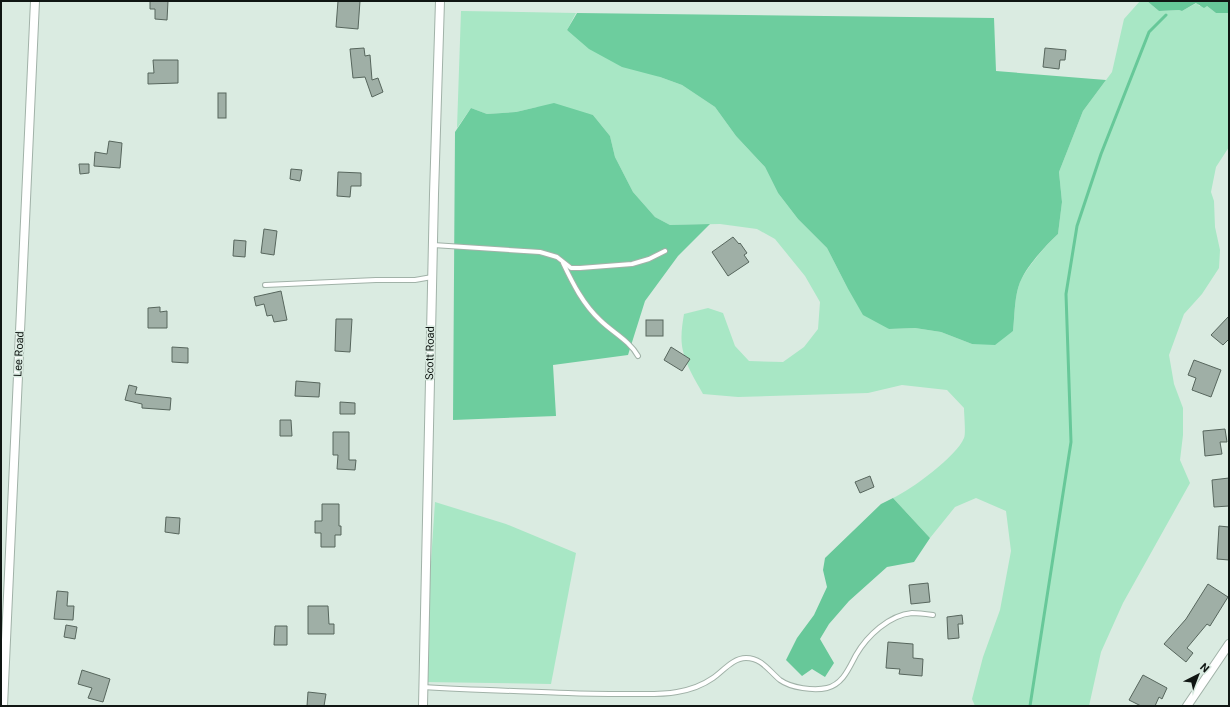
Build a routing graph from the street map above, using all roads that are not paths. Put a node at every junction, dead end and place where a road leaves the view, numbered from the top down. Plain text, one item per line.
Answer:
1 (35, 1) edge
2 (440, 1) edge
3 (433, 245) junction
4 (665, 251) dead end
5 (562, 262) junction
6 (432, 278) junction
7 (265, 285) dead end
8 (638, 356) dead end
9 (933, 615) dead end
10 (1229, 644) edge
11 (423, 687) junction
12 (3, 706) edge
13 (423, 706) edge
14 (1187, 706) edge

1 - 12 street, Lee Road
2 - 3 street, Scott Road
3 - 5 lane
3 - 6 street, Scott Road
4 - 5 lane
5 - 8 lane
6 - 7 lane
6 - 11 street, Scott Road
9 - 11 lane
10 - 14 street
11 - 13 street, Scott Road

